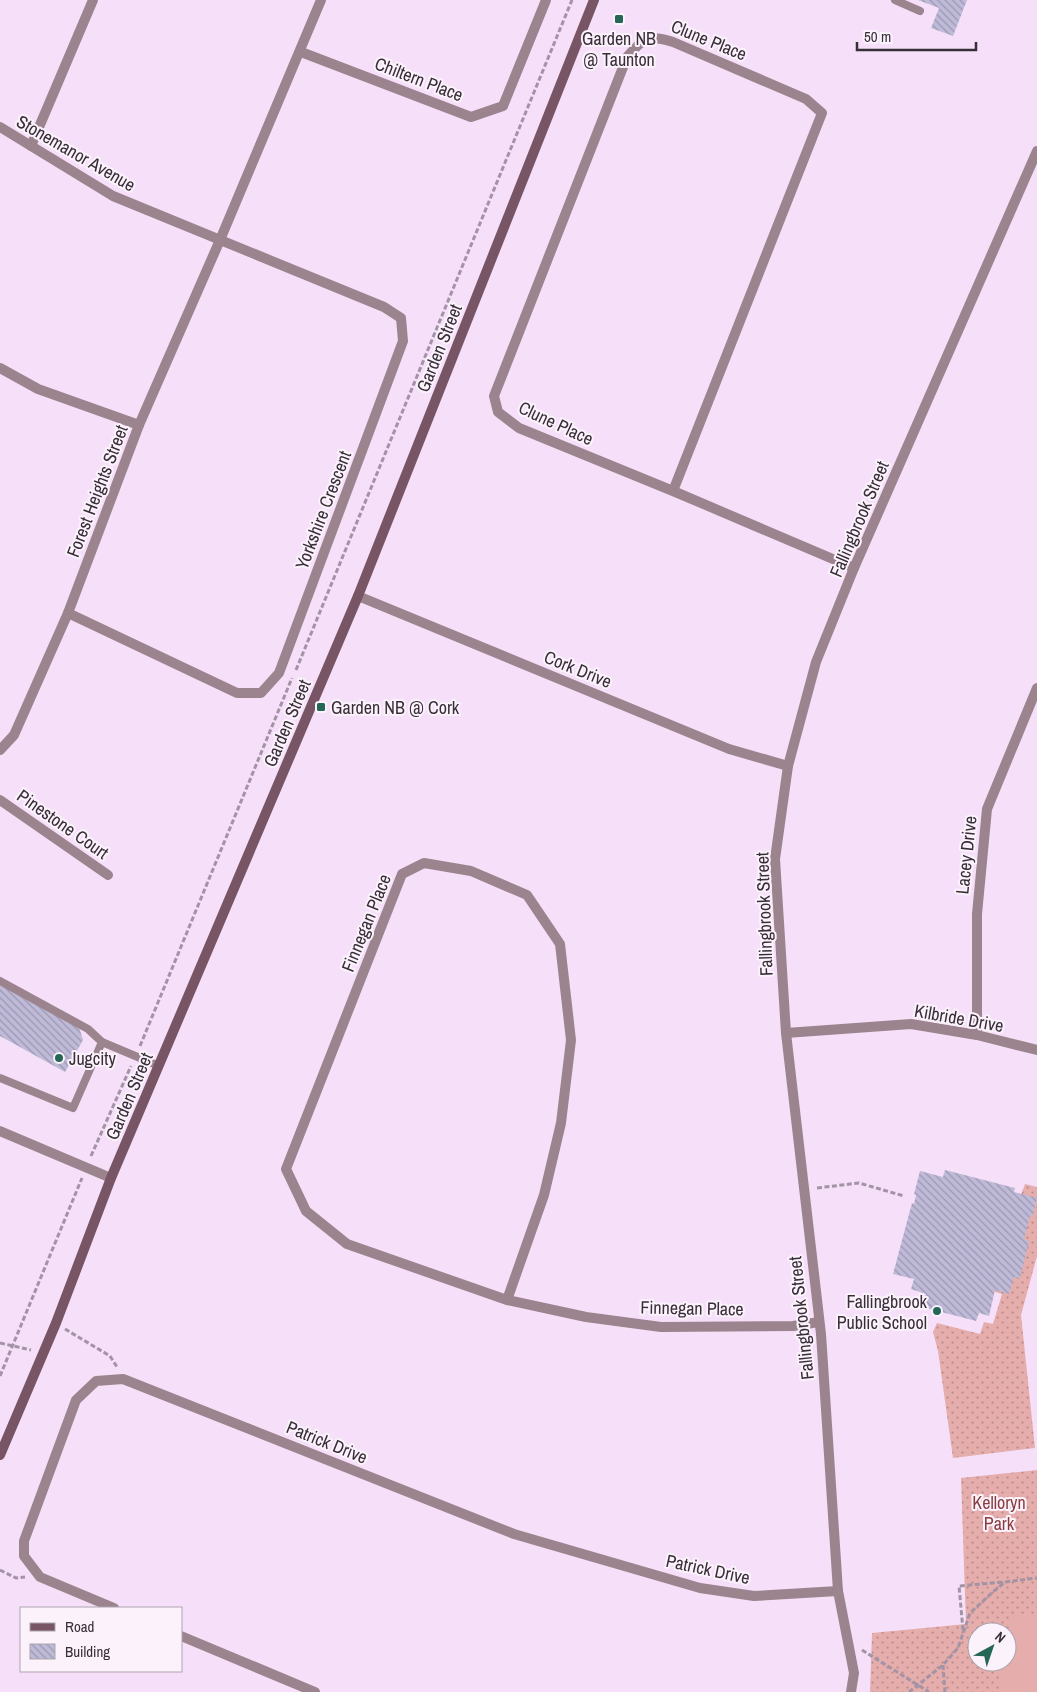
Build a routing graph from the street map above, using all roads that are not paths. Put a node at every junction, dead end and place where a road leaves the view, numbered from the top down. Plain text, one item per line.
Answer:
1 (93, 0) edge
2 (321, 0) edge
3 (546, 0) edge
4 (594, 0) edge
5 (895, 0) edge
6 (920, 11) dead end
7 (301, 52) junction
8 (0, 127) edge
9 (31, 146) junction
10 (1037, 151) edge
11 (220, 240) junction
12 (0, 368) edge
13 (139, 425) junction
14 (673, 491) junction
15 (854, 568) junction
16 (358, 596) junction
17 (68, 613) junction
18 (1037, 688) edge
19 (0, 750) edge
20 (788, 766) junction
21 (0, 800) edge
22 (108, 875) dead end
23 (0, 981) edge
24 (786, 1033) junction
25 (978, 1035) junction
26 (102, 1042) junction
27 (1037, 1050) edge
28 (159, 1066) junction
29 (0, 1078) edge
30 (0, 1131) edge
31 (111, 1178) junction
32 (507, 1300) junction
33 (819, 1322) junction
34 (0, 1454) edge
35 (838, 1591) junction
36 (112, 1607) edge
37 (182, 1636) edge
38 (315, 1692) edge
39 (852, 1692) edge

1 - 9 street
2 - 7 street
3 - 7 street, Chiltern Place
4 - 16 street, Garden Street
5 - 6 lane
7 - 11 street
8 - 9 street, Stonemanor Avenue
9 - 11 street, Stonemanor Avenue
10 - 15 street, Fallingbrook Street
11 - 13 street, Forest Heights Street
11 - 17 street, Yorkshire Crescent
12 - 13 street
13 - 17 street, Forest Heights Street
14 - 14 street, Clune Place
14 - 15 street, Clune Place
15 - 20 street, Fallingbrook Street
16 - 20 street, Cork Drive
16 - 28 street, Garden Street
17 - 19 street, Forest Heights Street
18 - 25 street, Lacey Drive
20 - 24 street, Fallingbrook Street
21 - 22 street, Pinestone Court
23 - 26 lane
24 - 25 street, Kilbride Drive
24 - 33 street, Fallingbrook Street
25 - 27 street, Kilbride Drive
26 - 28 lane
26 - 29 lane
28 - 31 street, Garden Street
30 - 31 street
31 - 34 street, Garden Street
32 - 32 street, Finnegan Place
32 - 33 street, Finnegan Place
33 - 35 street, Fallingbrook Street
35 - 36 street, Patrick Drive
35 - 39 street, Fallingbrook Street
37 - 38 street

